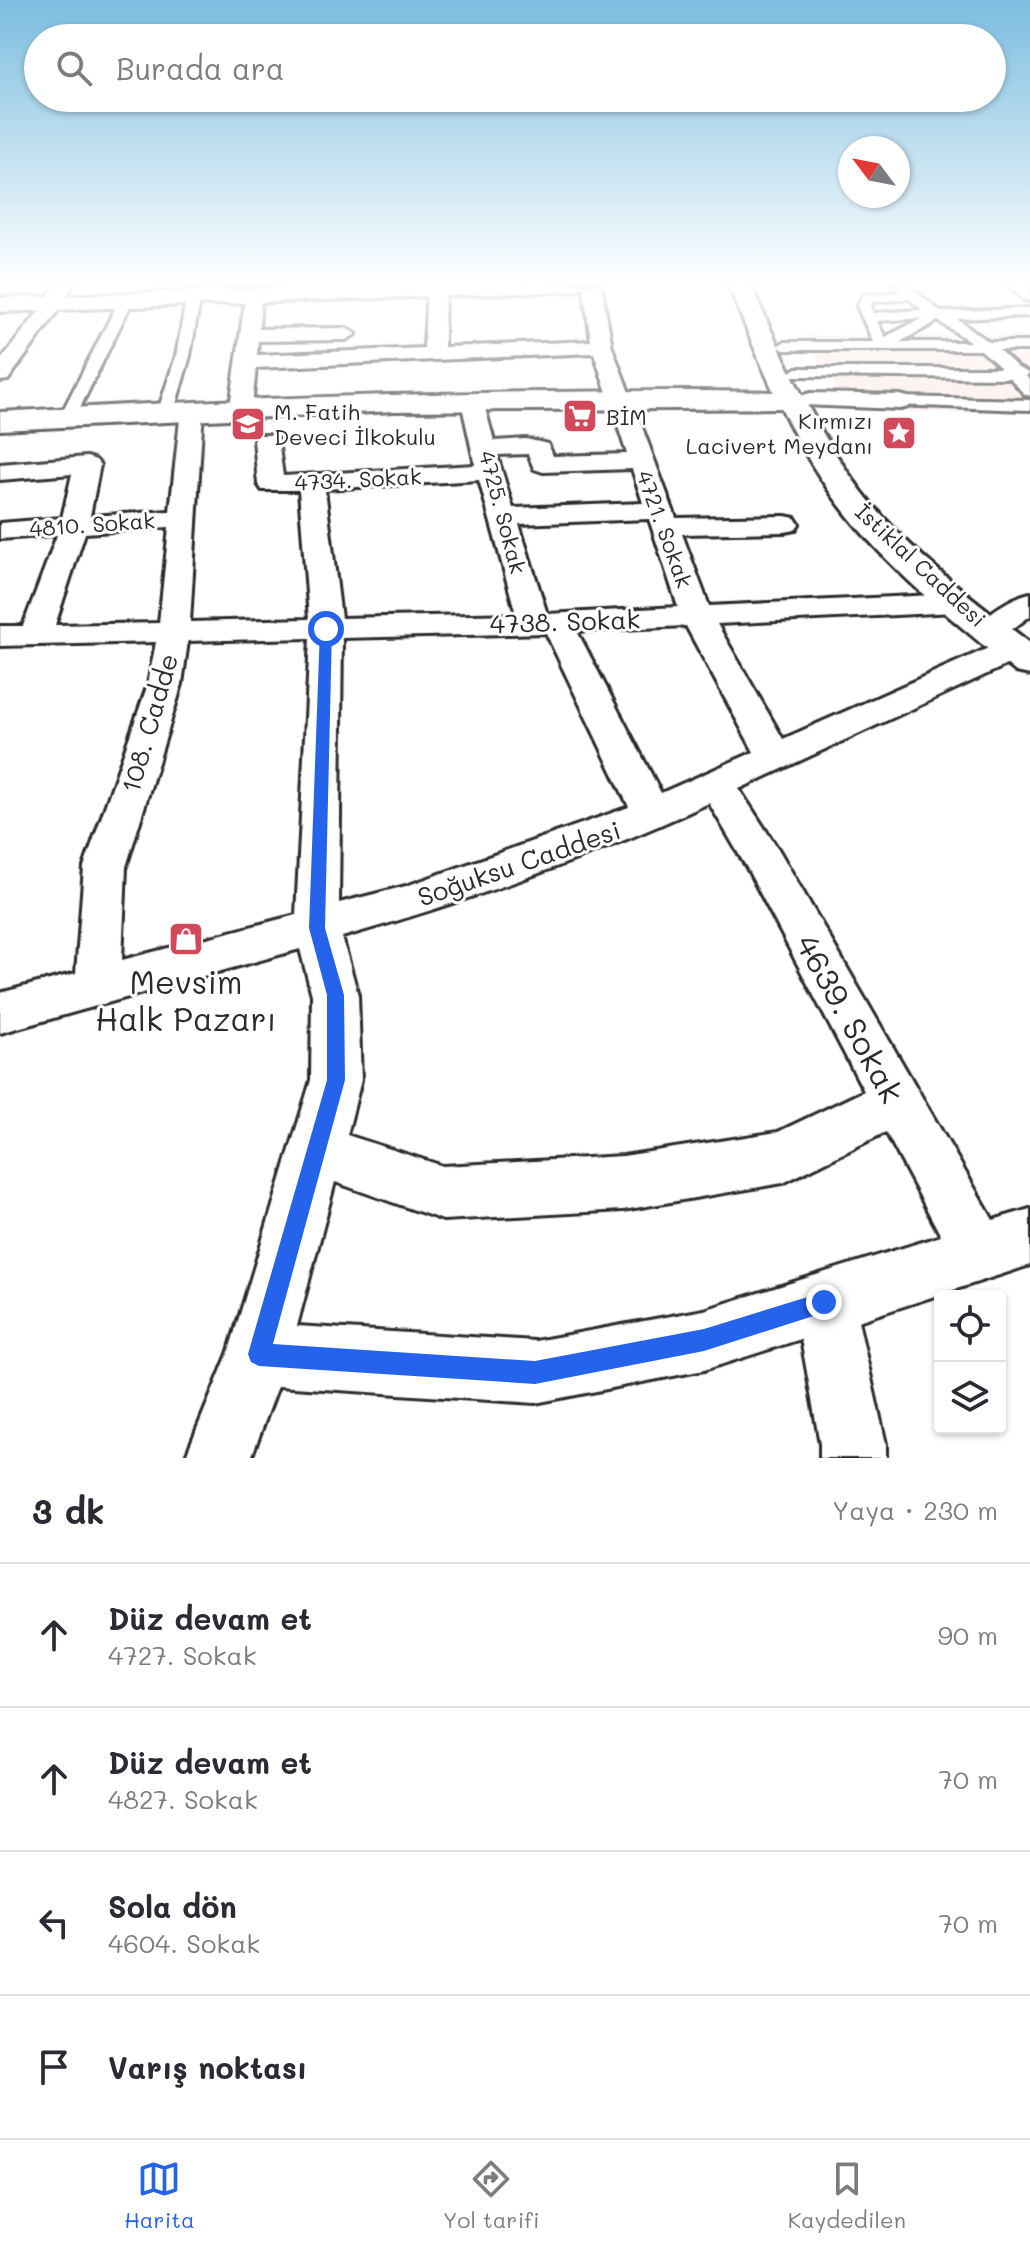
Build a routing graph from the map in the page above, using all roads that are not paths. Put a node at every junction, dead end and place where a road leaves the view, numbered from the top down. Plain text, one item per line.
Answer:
1 (17, 352) edge
2 (100, 352) edge
3 (184, 352) edge
4 (249, 352) edge
5 (496, 352) edge
6 (604, 352) edge
7 (777, 352) edge
8 (994, 352) edge
9 (434, 355) joint
10 (248, 362) junction
11 (1023, 373) edge
12 (0, 375) edge
13 (799, 391) junction
14 (1030, 391) edge
15 (621, 398) junction
16 (472, 401) junction
17 (900, 402) joint
18 (1030, 405) edge
19 (241, 407) junction
20 (179, 410) junction
21 (68, 416) junction
22 (0, 421) edge
23 (266, 440) dead end
24 (487, 461) junction
25 (641, 461) junction
26 (0, 472) edge
27 (311, 481) junction
28 (503, 517) junction
29 (184, 518) junction
30 (662, 518) junction
31 (785, 524) dead end
32 (74, 526) junction
33 (0, 531) edge
34 (1030, 602) edge
35 (955, 603) junction
36 (697, 617) junction
37 (546, 623) junction
38 (326, 629) junction
39 (174, 630) junction
40 (36, 634) junction
41 (0, 636) edge
42 (1011, 647) edge
43 (776, 759) junction
44 (718, 786) junction
45 (652, 814) junction
46 (317, 928) junction
47 (98, 985) junction
48 (0, 1013) edge
49 (896, 1101) junction
50 (317, 1150) junction
51 (1005, 1244) edge
52 (824, 1302) junction
53 (259, 1354) junction
54 (218, 1458) edge
55 (853, 1458) edge

1 - 12 street
2 - 21 street
3 - 20 street
4 - 10 street
5 - 9 street
6 - 15 street, 4721. Sokak
7 - 13 street, İstiklal Caddesi
8 - 11 street
9 - 10 street
10 - 19 street
11 - 13 street
11 - 14 street
13 - 15 street
13 - 17 street
13 - 35 street, İstiklal Caddesi
15 - 16 street
15 - 25 street, 4721. Sokak
16 - 19 street
16 - 24 street, 4725. Sokak
17 - 18 street
19 - 20 street
20 - 21 street
20 - 29 street, 108. Cadde
21 - 22 street
23 - 27 street, 4734. Sokak
24 - 25 street, 4734. Sokak
24 - 27 street, 4734. Sokak
24 - 28 street, 4725. Sokak
25 - 30 street, 4721. Sokak
26 - 32 street
27 - 38 street
28 - 30 street
28 - 37 street, 4725. Sokak
29 - 32 street, 4810. Sokak
29 - 39 street, 108. Cadde
30 - 31 street
30 - 36 street, 4721. Sokak
32 - 33 street, 4810. Sokak
32 - 40 street
34 - 42 street, Soğuksu Caddesi
35 - 36 street, 4738. Sokak
35 - 42 street, İstiklal Caddesi
36 - 37 street, 4738. Sokak
36 - 43 street, 4721. Sokak
37 - 38 street, 4738. Sokak
37 - 45 street, 4725. Sokak
38 - 39 street, 4738. Sokak
38 - 46 street
39 - 40 street, 4738. Sokak
39 - 47 street, 108. Cadde
40 - 41 street, 4738. Sokak
42 - 43 street, Soğuksu Caddesi
43 - 44 street, Soğuksu Caddesi
44 - 45 street, Soğuksu Caddesi
44 - 49 street, 4639. Sokak
45 - 46 street, Soğuksu Caddesi
46 - 47 street, Soğuksu Caddesi
46 - 50 street
47 - 48 street, Soğuksu Caddesi
49 - 50 street
49 - 51 street, 4639. Sokak
50 - 53 street
51 - 52 street
52 - 53 street
52 - 55 street
53 - 54 street

